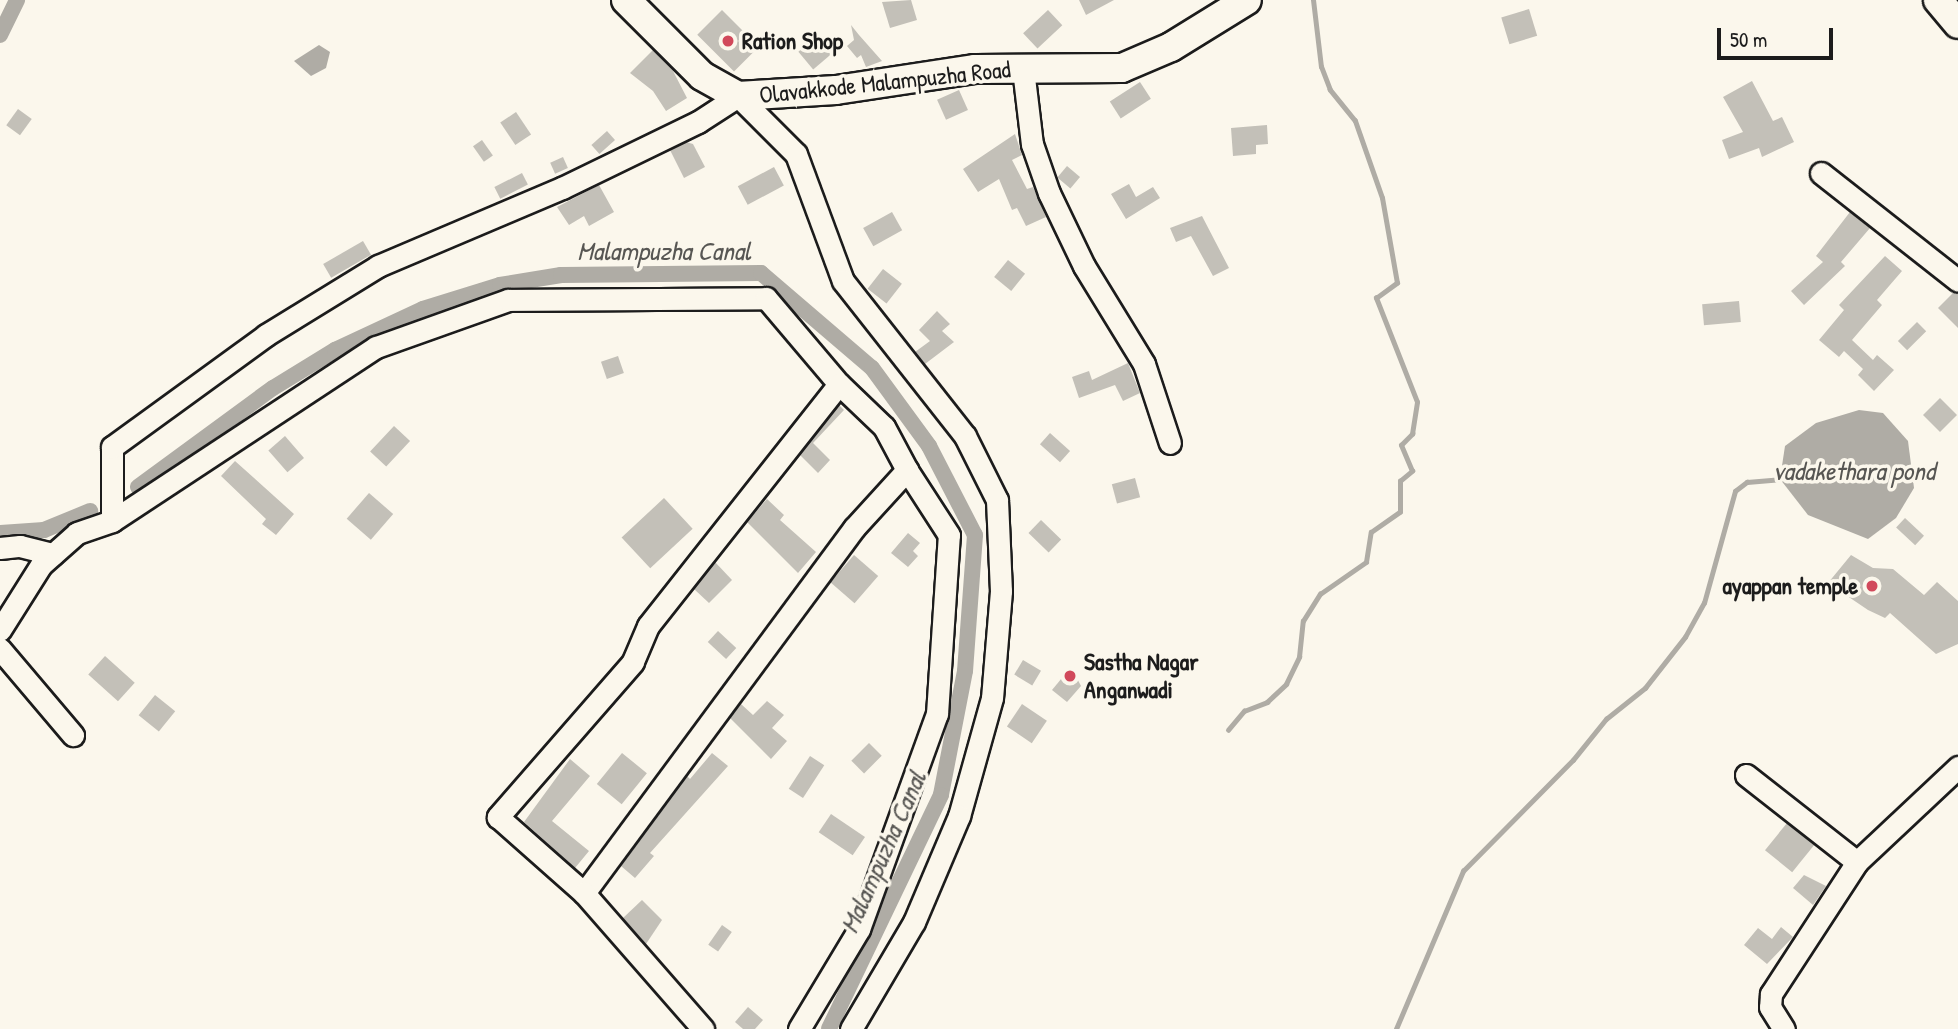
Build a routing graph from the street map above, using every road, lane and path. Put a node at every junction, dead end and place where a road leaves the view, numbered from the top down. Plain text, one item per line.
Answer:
1 (626, 0) edge
2 (1247, 0) edge
3 (1938, 0) edge
4 (1958, 24) edge
5 (1024, 69) junction
6 (738, 96) junction
7 (1821, 173) dead end
8 (1958, 281) edge
9 (839, 384) junction
10 (1170, 443) dead end
11 (907, 470) junction
12 (112, 521) junction
13 (0, 548) edge
14 (53, 554) junction
15 (0, 631) edge
16 (0, 649) edge
17 (73, 735) dead end
18 (1958, 767) edge
19 (1746, 775) dead end
20 (1857, 862) junction
21 (584, 893) junction
22 (703, 1029) edge
23 (799, 1029) edge
24 (851, 1029) edge
25 (1784, 1029) edge

1 - 6 main road, Olavakkode Malampuzha Road
2 - 5 main road, Olavakkode Malampuzha Road
3 - 4 main road
5 - 6 main road, Olavakkode Malampuzha Road
5 - 10 street
6 - 12 street
6 - 24 street
7 - 8 street
9 - 11 street
9 - 12 street
9 - 21 street
11 - 21 street
11 - 23 street
12 - 14 street
13 - 14 street
14 - 15 street
16 - 17 street
18 - 20 street
19 - 20 street
20 - 25 street
21 - 22 street

